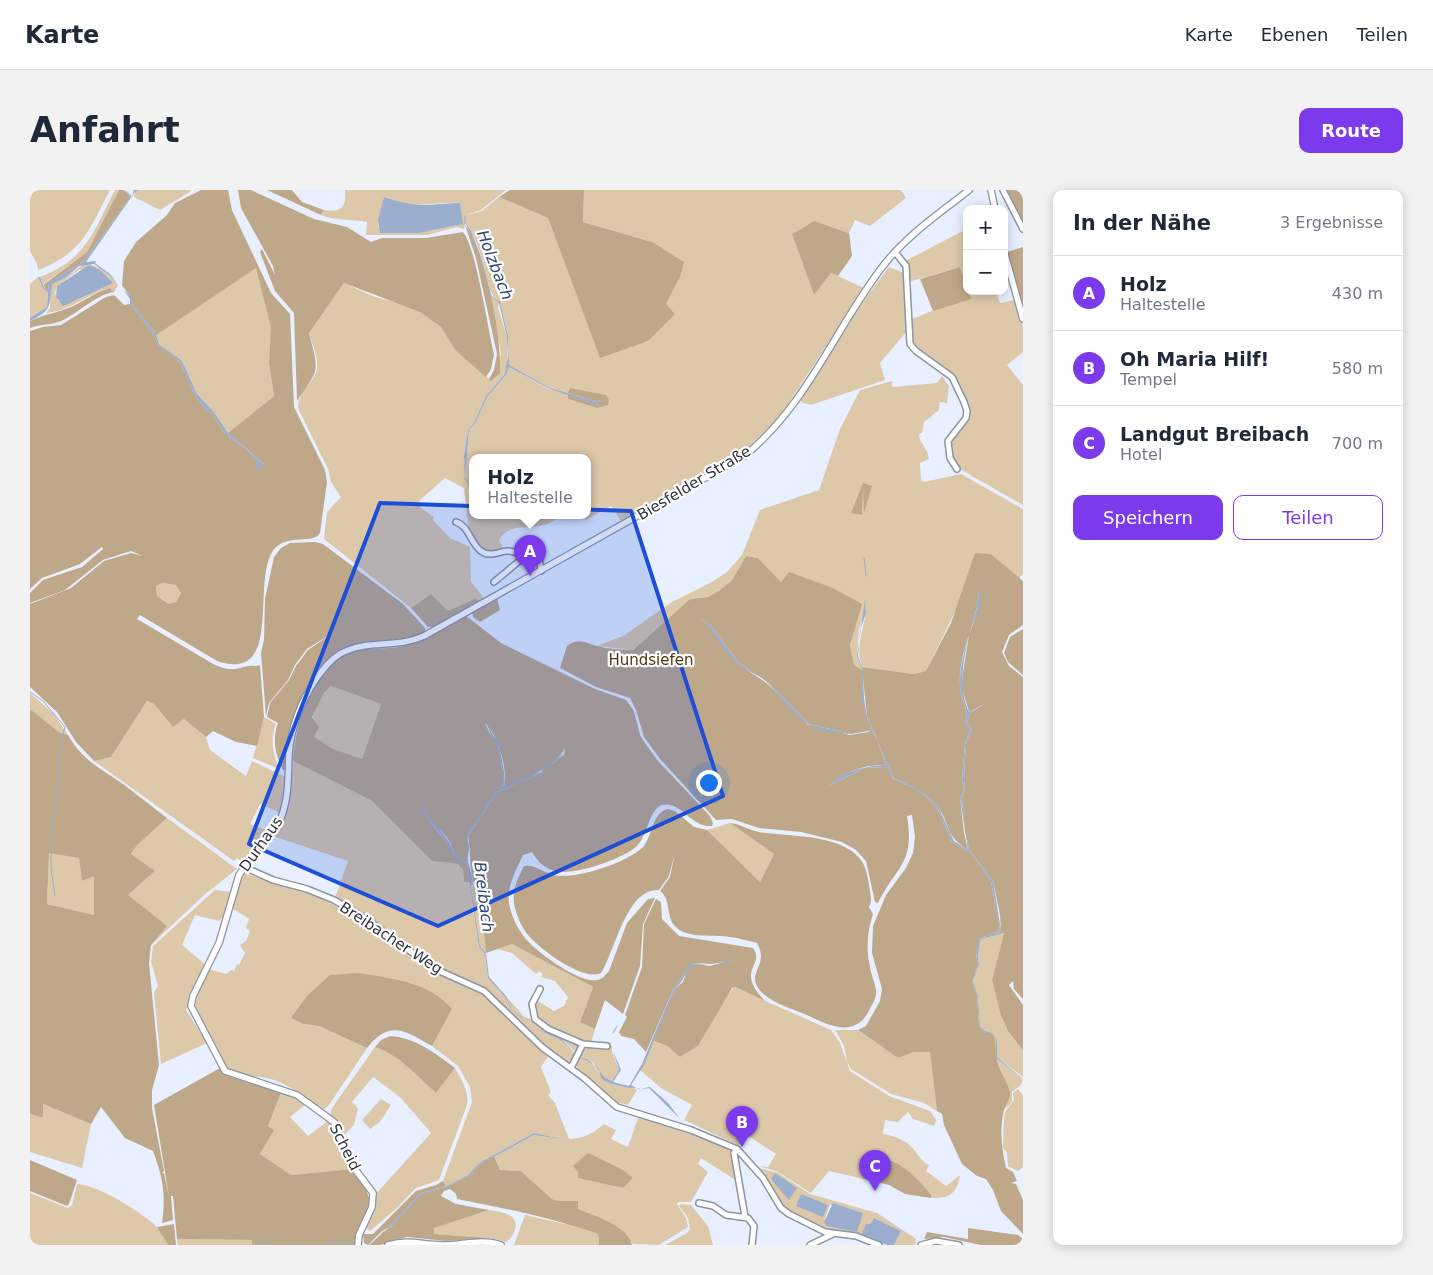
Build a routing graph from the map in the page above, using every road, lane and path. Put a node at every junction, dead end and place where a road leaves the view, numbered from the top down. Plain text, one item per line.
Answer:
1 (970, 190) edge
2 (991, 190) edge
3 (1003, 190) edge
4 (994, 205) edge
5 (1023, 229) edge
6 (895, 252) junction
7 (1008, 265) edge
8 (1023, 319) edge
9 (957, 469) dead end
10 (456, 522) dead end
11 (524, 557) junction
12 (540, 571) junction
13 (494, 582) dead end
14 (357, 648) joint
15 (244, 867) junction
16 (540, 989) dead end
17 (584, 1044) junction
18 (607, 1046) dead end
19 (216, 1053) joint
20 (572, 1068) junction
21 (737, 1149) junction
22 (699, 1203) dead end
23 (745, 1217) junction
24 (833, 1234) junction
25 (358, 1245) edge
26 (388, 1245) edge
27 (501, 1245) edge
28 (752, 1245) edge
29 (810, 1245) edge
30 (879, 1245) edge
31 (921, 1245) edge
32 (959, 1245) edge

1 - 6 street, Biesfelder Straße
2 - 4 street
3 - 5 street
6 - 9 street
6 - 12 street, Biesfelder Straße
7 - 8 street
10 - 11 street
11 - 12 street
11 - 13 street
12 - 14 street, Biesfelder Straße
14 - 15 street, Durhaus
15 - 19 street, Durhaus
15 - 20 street, Breibacher Weg
16 - 17 street
17 - 18 street
17 - 20 street
19 - 25 street, Scheid
20 - 21 street, Breibacher Weg
21 - 23 street
21 - 24 street, Breibacher Weg
22 - 23 street
23 - 28 street
24 - 29 street
24 - 30 street, Breibacher Weg
26 - 27 street
31 - 32 street

